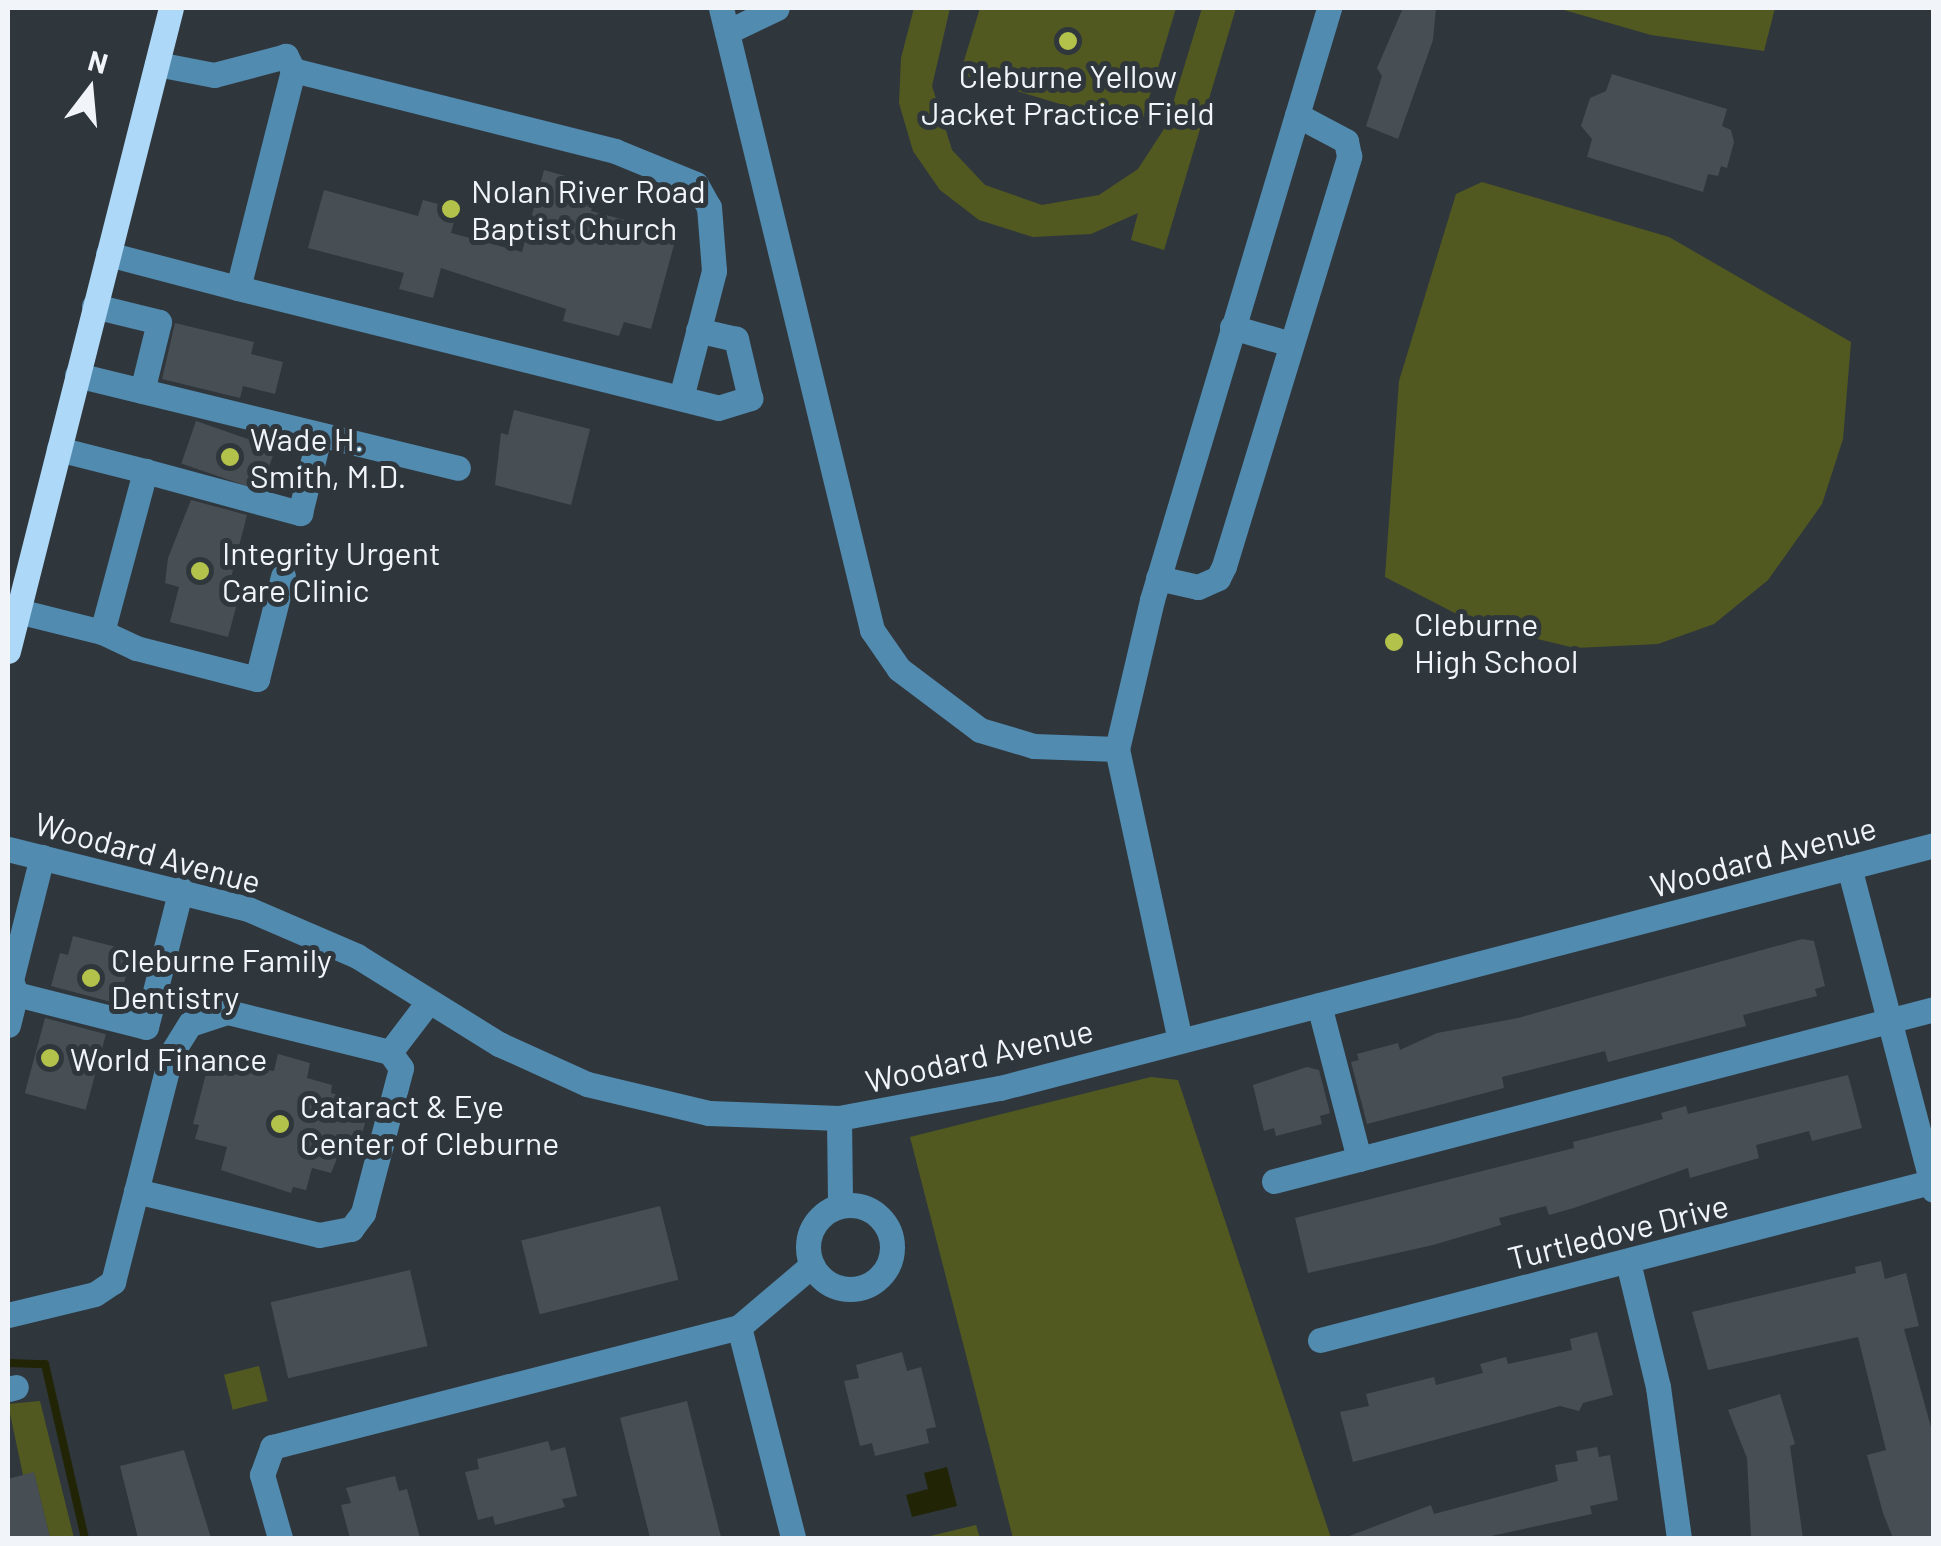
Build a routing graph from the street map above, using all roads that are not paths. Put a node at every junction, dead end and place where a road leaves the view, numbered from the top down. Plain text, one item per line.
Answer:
1 (171, 8) edge
2 (777, 8) edge
3 (1329, 8) edge
4 (724, 20) edge
5 (157, 64) junction
6 (292, 70) junction
7 (1297, 116) junction
8 (108, 254) junction
9 (238, 288) junction
10 (94, 306) junction
11 (1232, 326) junction
12 (698, 330) junction
13 (1291, 344) junction
14 (77, 375) junction
15 (142, 391) junction
16 (681, 398) junction
17 (316, 445) dead end
18 (58, 448) junction
19 (458, 468) dead end
20 (145, 472) junction
21 (284, 576) dead end
22 (1158, 578) junction
23 (18, 610) junction
24 (102, 632) junction
25 (8, 651) edge
26 (1117, 749) junction
27 (1934, 846) edge
28 (8, 849) edge
29 (42, 857) junction
30 (1850, 867) junction
31 (181, 889) junction
32 (11, 984) edge
33 (429, 1000) junction
34 (1320, 1006) junction
35 (1934, 1009) edge
36 (1890, 1020) junction
37 (8, 1025) edge
38 (1180, 1040) junction
39 (390, 1052) junction
40 (839, 1118) junction
41 (1358, 1159) junction
42 (1274, 1181) dead end
43 (1933, 1184) edge
44 (136, 1190) junction
45 (840, 1206) junction
46 (1628, 1262) junction
47 (812, 1265) junction
48 (8, 1315) edge
49 (739, 1326) junction
50 (1320, 1340) dead end
51 (280, 1538) edge
52 (793, 1538) edge
53 (1680, 1538) edge

1 - 5 main road
2 - 4 street
3 - 7 street
4 - 26 street
5 - 6 street
5 - 8 main road
6 - 9 street
6 - 12 street
7 - 11 street
7 - 13 street
8 - 9 street
8 - 10 main road
9 - 16 street
10 - 14 main road
10 - 15 street
11 - 13 street
11 - 22 street
12 - 16 street
12 - 16 street
13 - 22 street
14 - 15 street
14 - 18 main road
15 - 19 street
17 - 20 street
18 - 20 street
18 - 23 main road
20 - 24 street
21 - 24 street
22 - 26 street
23 - 24 street
23 - 25 main road
26 - 38 street
27 - 30 street, Woodard Avenue
28 - 29 street, Woodard Avenue
29 - 31 street, Woodard Avenue
29 - 32 street
30 - 34 street, Woodard Avenue
30 - 36 street
31 - 32 street
31 - 33 street, Woodard Avenue
32 - 37 street
33 - 39 street
33 - 40 street, Woodard Avenue
34 - 38 street, Woodard Avenue
34 - 41 street
35 - 36 street
36 - 41 street
36 - 43 street
38 - 40 street, Woodard Avenue
39 - 44 street
39 - 44 street
40 - 45 street
41 - 42 street
43 - 46 street, Turtledove Drive
44 - 48 street
45 - 47 street
45 - 47 street
46 - 50 street, Turtledove Drive
46 - 53 street
47 - 49 street
49 - 51 street
49 - 52 street

